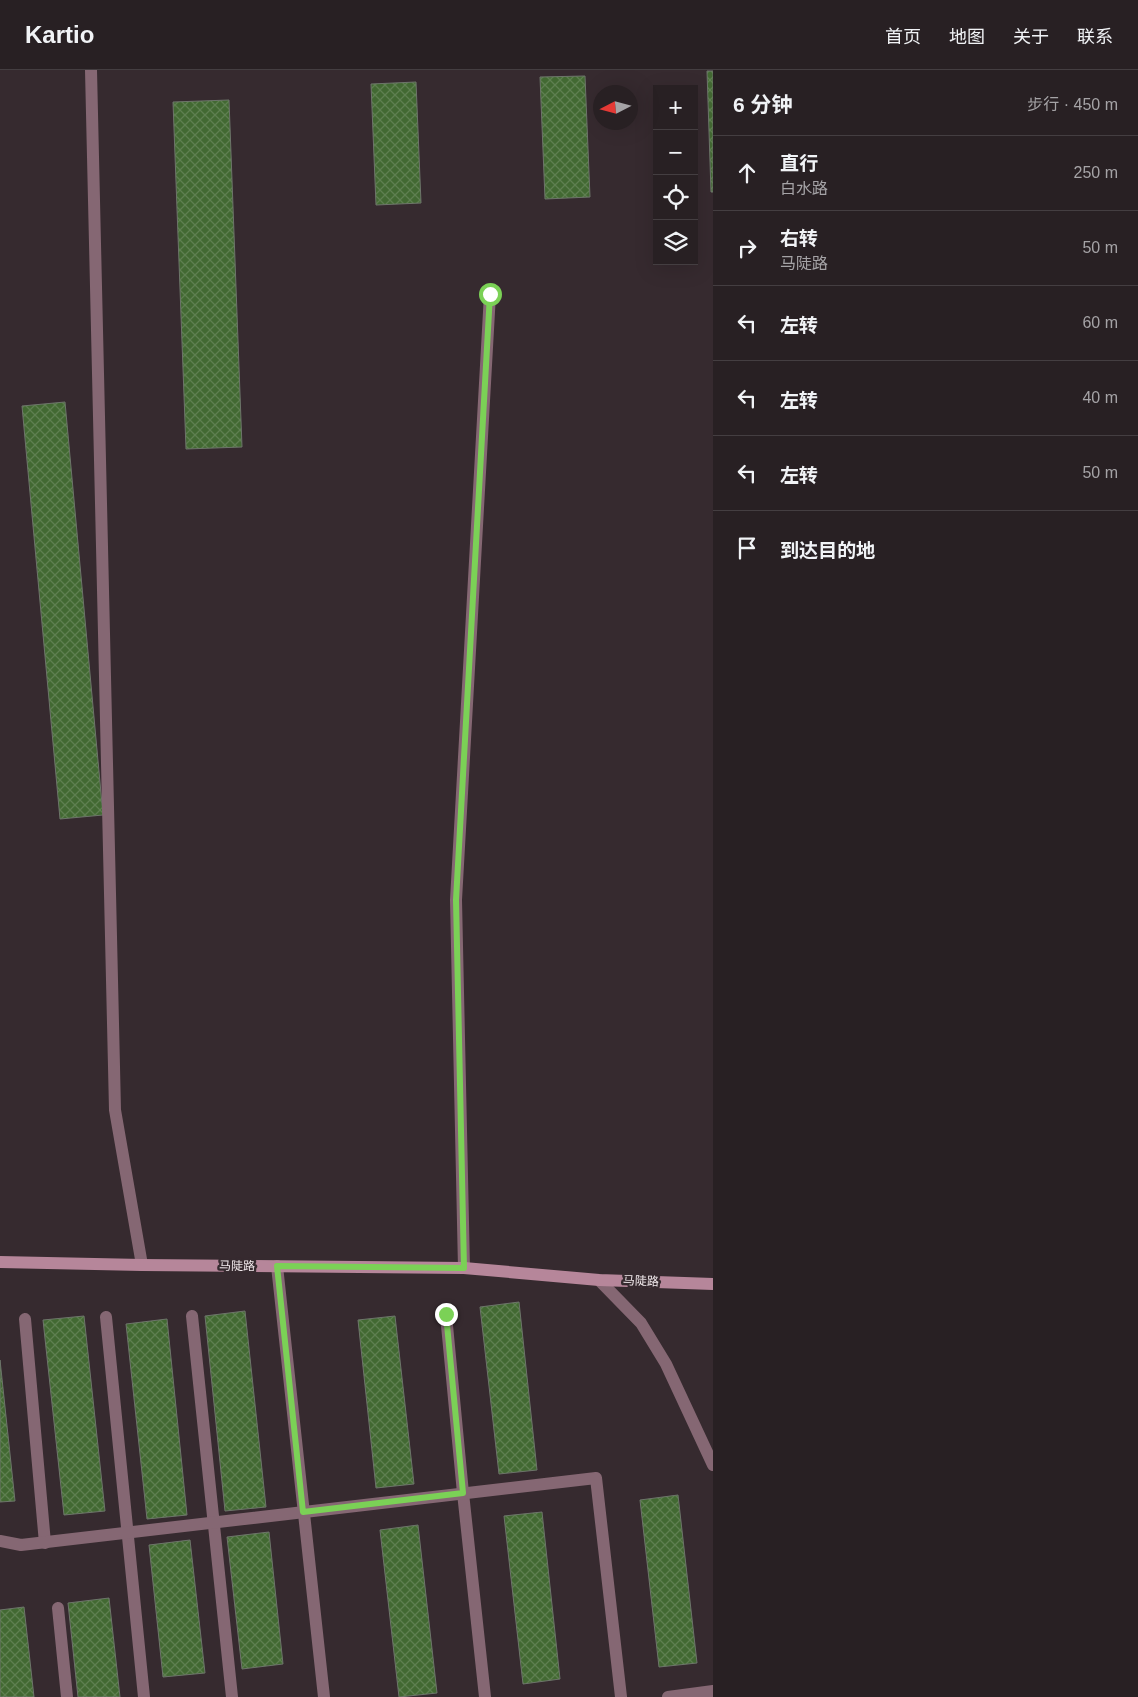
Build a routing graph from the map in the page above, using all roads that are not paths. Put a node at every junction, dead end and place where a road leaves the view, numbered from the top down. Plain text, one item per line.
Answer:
1 (92, 70) edge
2 (490, 294) dead end
3 (0, 1262) edge
4 (142, 1265) junction
5 (277, 1266) junction
6 (464, 1268) junction
7 (599, 1280) junction
8 (713, 1284) edge
9 (446, 1314) dead end
10 (192, 1316) dead end
11 (106, 1317) dead end
12 (25, 1320) dead end
13 (713, 1465) edge
14 (463, 1493) junction
15 (303, 1512) junction
16 (214, 1522) junction
17 (128, 1532) junction
18 (0, 1541) edge
19 (45, 1542) junction
20 (58, 1608) dead end
21 (713, 1691) edge
22 (67, 1697) edge
23 (144, 1697) edge
24 (232, 1697) edge
25 (324, 1697) edge
26 (486, 1697) edge
27 (621, 1697) edge
28 (668, 1697) edge

1 - 4 street
2 - 6 street
3 - 4 street, 马陡路
4 - 5 street, 马陡路
5 - 6 street, 马陡路
5 - 15 street
6 - 7 street, 马陡路
7 - 8 street, 马陡路
7 - 13 street
9 - 14 street
10 - 16 street
11 - 17 street
12 - 19 street
14 - 15 street
14 - 26 street
14 - 27 street
15 - 16 street
15 - 25 street
16 - 17 street
16 - 24 street
17 - 19 street
17 - 23 street
18 - 19 street
20 - 22 street
21 - 28 street

